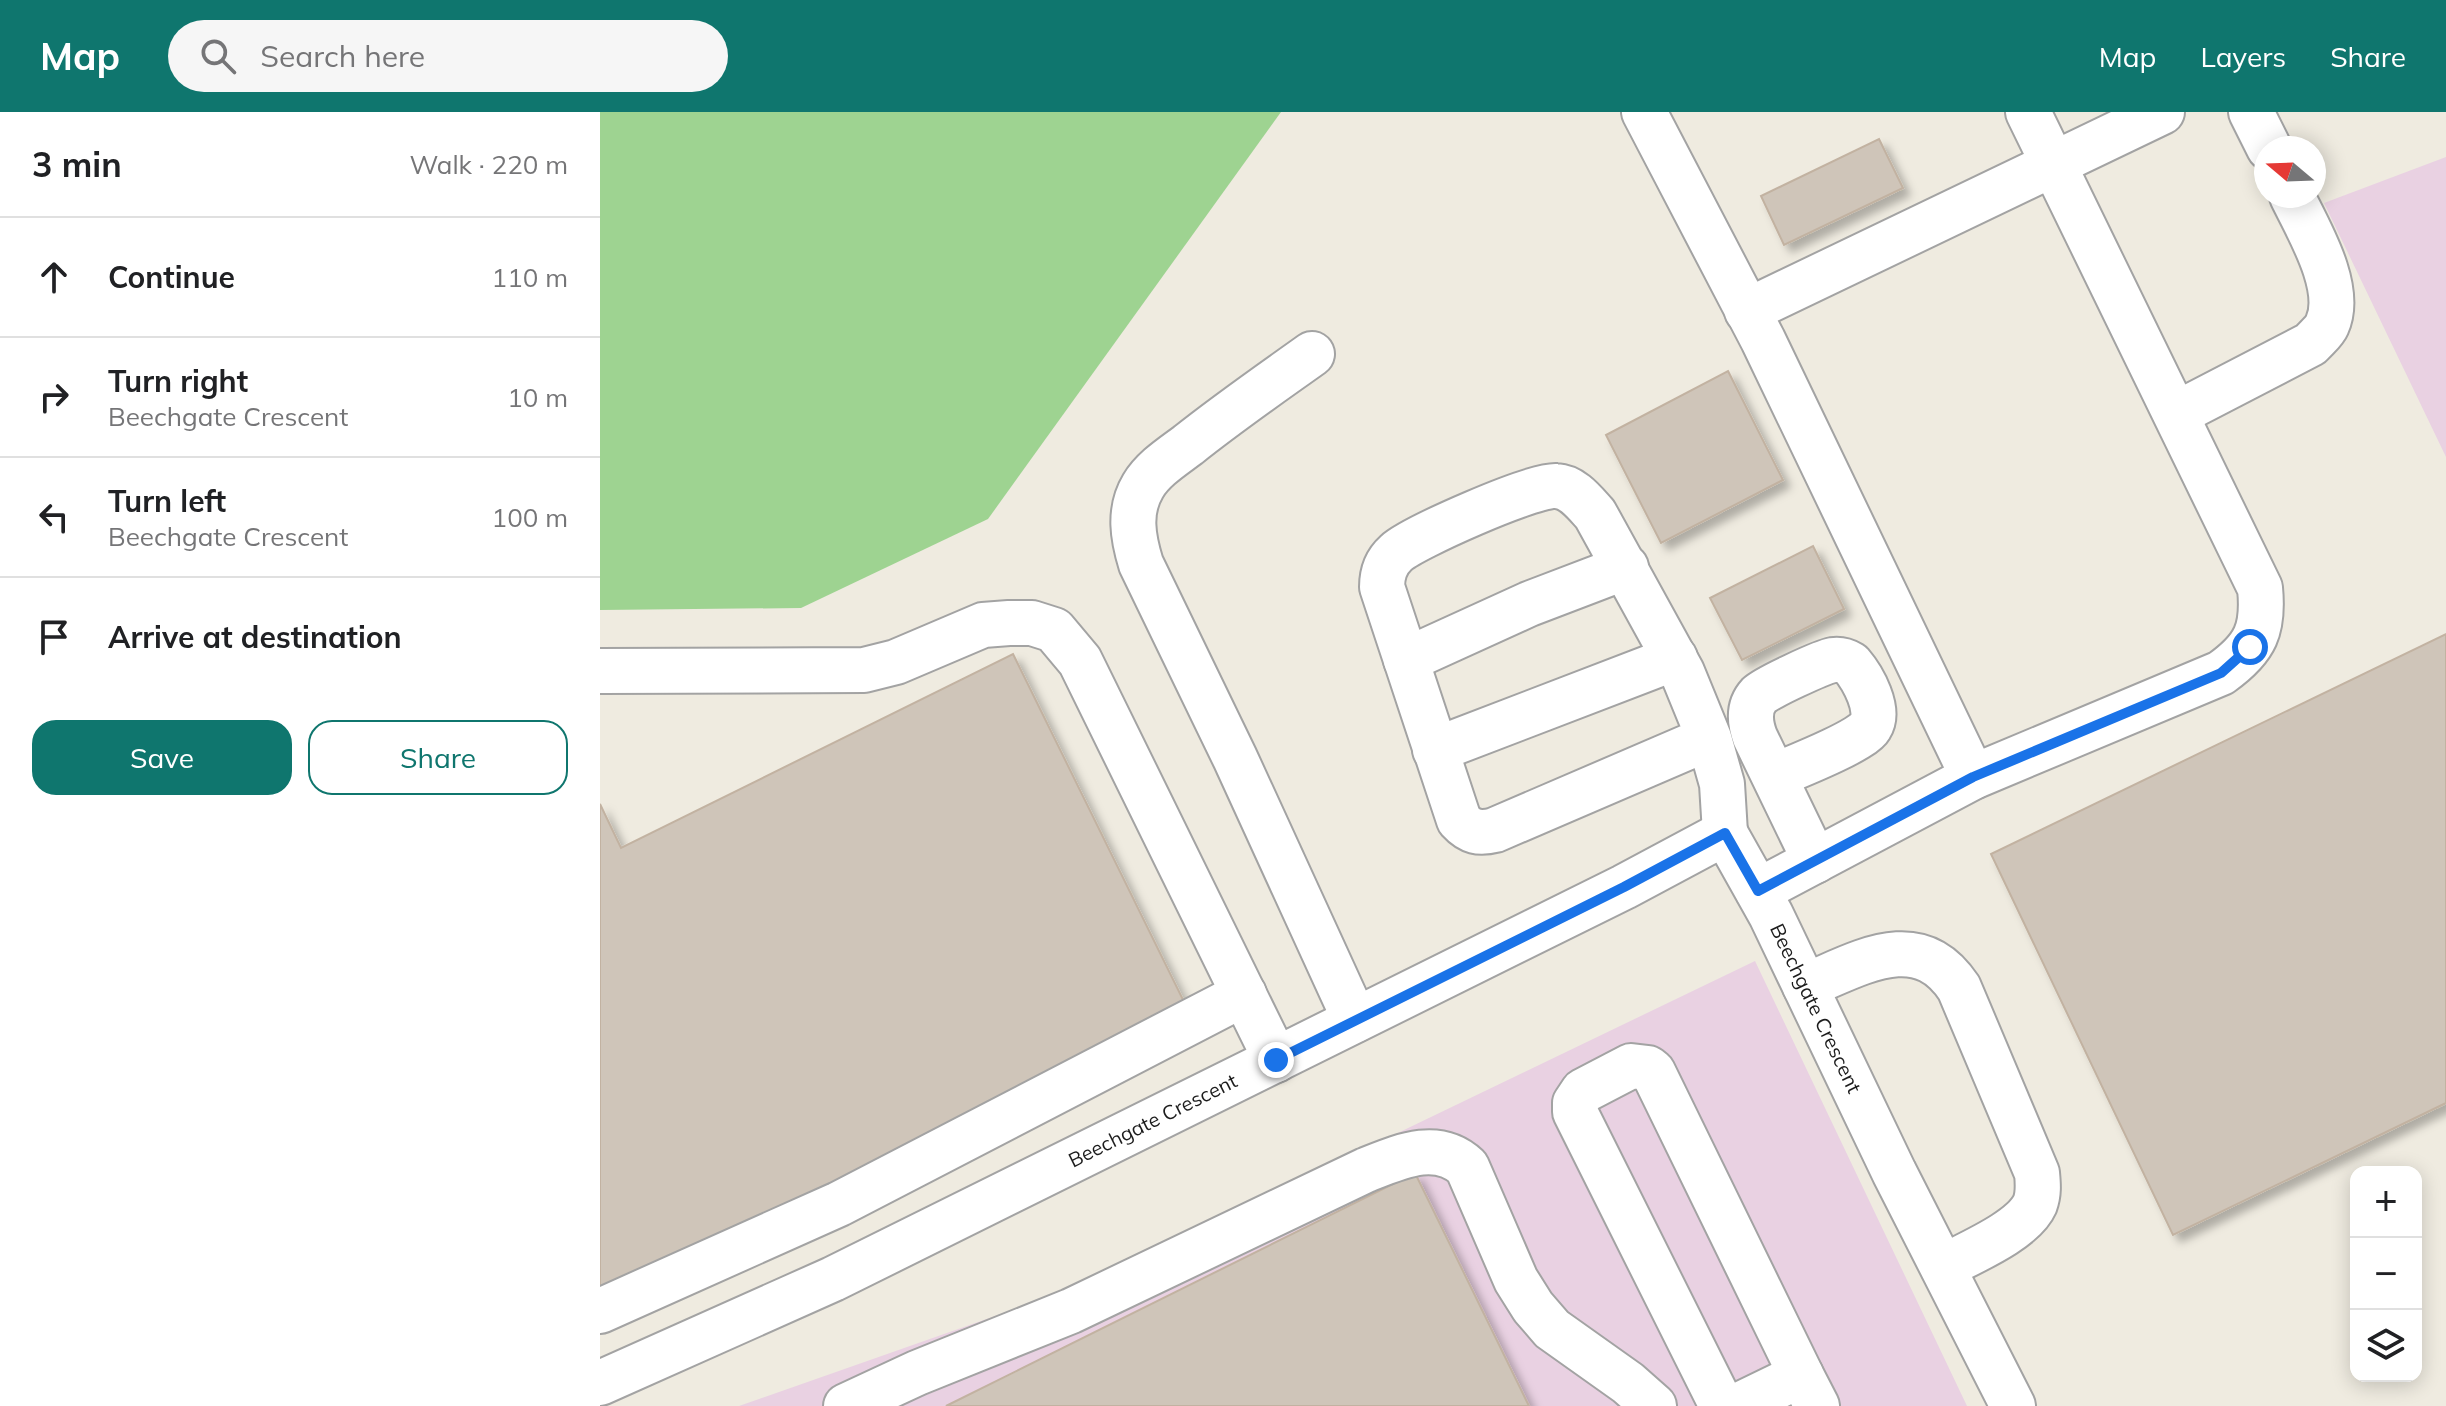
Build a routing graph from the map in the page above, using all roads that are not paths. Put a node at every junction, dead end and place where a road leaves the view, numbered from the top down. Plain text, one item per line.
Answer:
1 (1644, 112) edge
2 (2028, 112) edge
3 (2162, 112) edge
4 (2251, 112) edge
5 (2263, 136) edge
6 (2054, 164) junction
7 (2298, 208) edge
8 (1747, 311) junction
9 (1312, 354) dead end
10 (2176, 414) junction
11 (1626, 567) junction
12 (1675, 658) junction
13 (1406, 660) junction
14 (600, 671) edge
15 (1709, 738) junction
16 (1435, 750) junction
17 (1774, 776) dead end
18 (1973, 777) junction
19 (1725, 833) junction
20 (1815, 861) junction
21 (1758, 891) junction
22 (1805, 986) junction
23 (1244, 994) junction
24 (1355, 1020) junction
25 (1276, 1060) junction
26 (839, 1204) junction
27 (864, 1264) junction
28 (1943, 1267) junction
29 (600, 1311) edge
30 (600, 1383) edge
31 (1809, 1390) edge
32 (1740, 1404) edge
33 (846, 1406) edge
34 (1654, 1406) edge
35 (2013, 1406) edge

1 - 8 lane
2 - 6 lane
3 - 6 lane
4 - 5 lane
6 - 8 lane
6 - 10 lane
7 - 10 lane
8 - 18 lane
9 - 24 lane
10 - 18 lane
11 - 12 lane
11 - 13 lane
11 - 13 lane
12 - 15 lane
12 - 16 lane
13 - 16 lane
14 - 23 lane
15 - 16 lane
15 - 19 lane
17 - 20 lane
18 - 20 lane
19 - 21 lane, Beechgate Crescent
19 - 24 lane, Beechgate Crescent
20 - 21 lane
21 - 22 lane, Beechgate Crescent
22 - 28 lane, Beechgate Crescent
22 - 28 lane
23 - 25 lane
23 - 26 lane
24 - 25 lane, Beechgate Crescent
25 - 27 lane, Beechgate Crescent
26 - 27 lane
26 - 29 lane
27 - 30 lane, Beechgate Crescent
28 - 35 lane, Beechgate Crescent
31 - 32 lane
31 - 32 lane
33 - 34 lane

